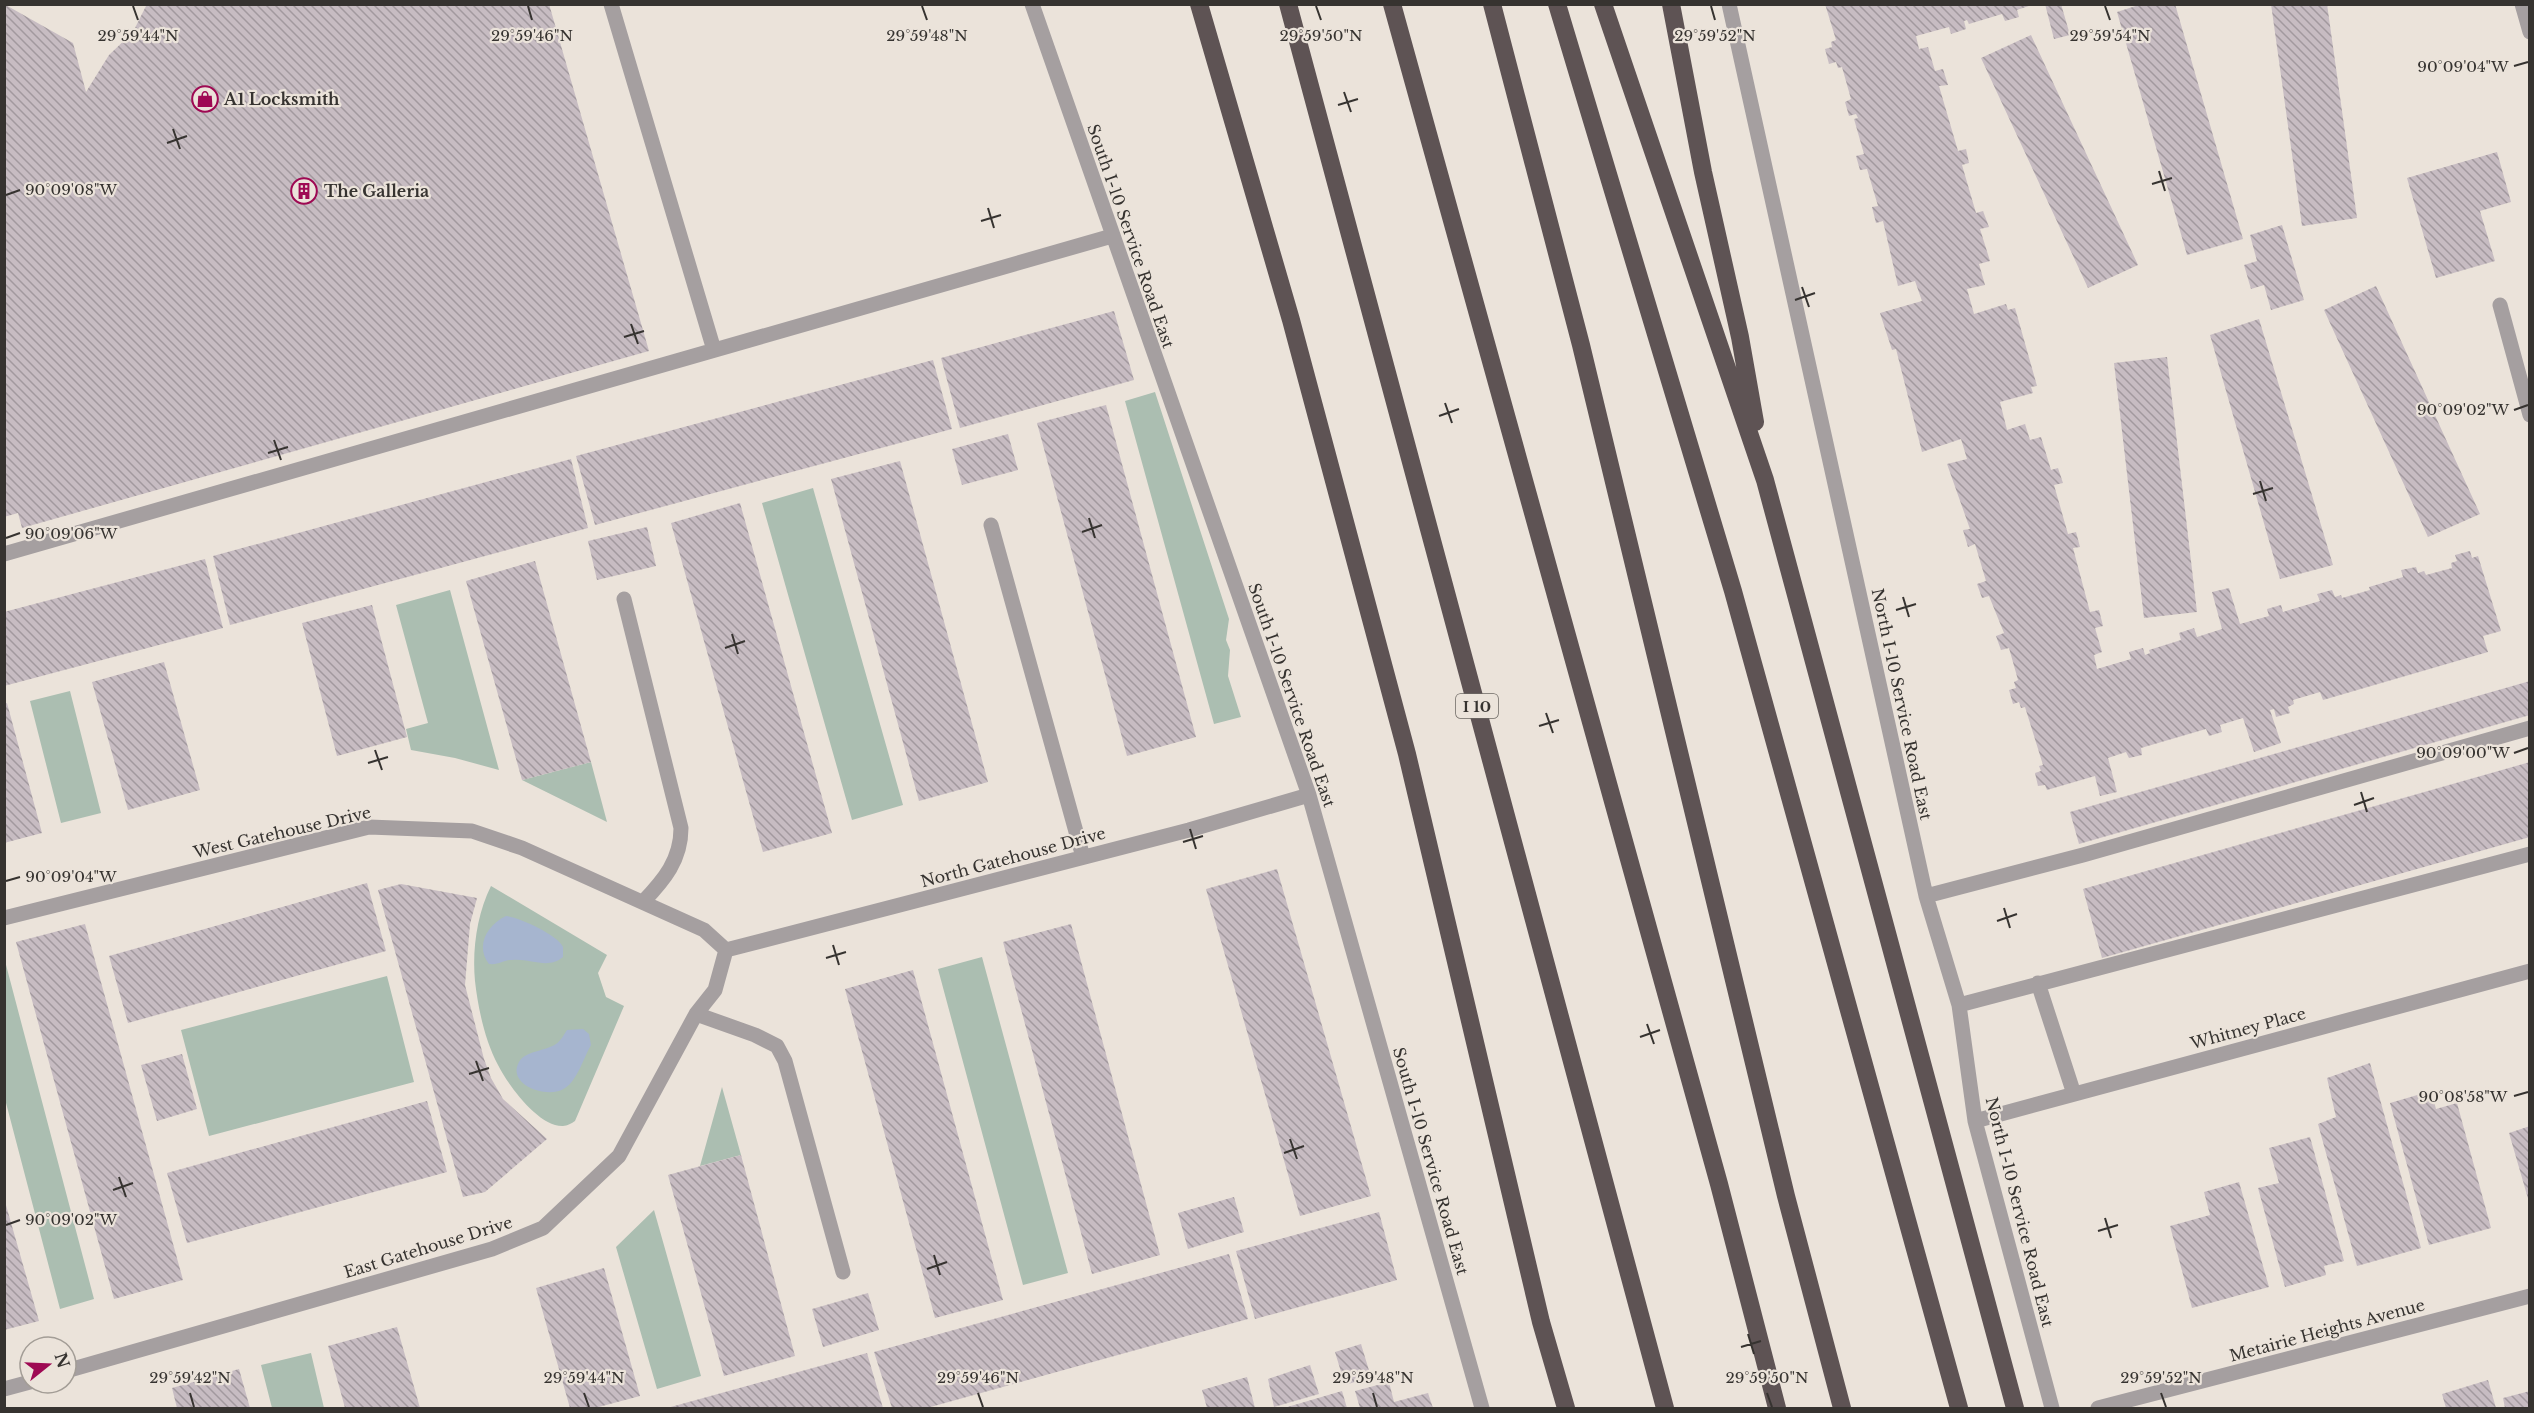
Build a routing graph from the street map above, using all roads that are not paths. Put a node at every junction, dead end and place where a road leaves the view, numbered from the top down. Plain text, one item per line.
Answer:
1 (611, 4) edge
2 (1032, 4) edge
3 (1199, 4) edge
4 (1288, 4) edge
5 (1392, 4) edge
6 (1492, 4) edge
7 (1557, 4) edge
8 (1603, 4) edge
9 (1671, 4) edge
10 (1729, 4) edge
11 (2525, 11) edge
12 (2529, 32) edge
13 (1112, 236) junction
14 (2500, 305) dead end
15 (714, 350) junction
16 (2529, 415) edge
17 (1765, 480) junction
18 (991, 525) dead end
19 (4, 554) edge
20 (624, 599) dead end
21 (2529, 728) edge
22 (1309, 795) junction
23 (2529, 854) edge
24 (1083, 857) junction
25 (1926, 896) junction
26 (643, 902) junction
27 (4, 918) edge
28 (726, 950) junction
29 (2529, 971) edge
30 (2038, 983) junction
31 (1959, 1005) junction
32 (696, 1014) junction
33 (2074, 1094) junction
34 (1975, 1121) junction
35 (843, 1272) dead end
36 (2529, 1296) edge
37 (78, 1368) edge
38 (1482, 1408) edge
39 (1566, 1408) edge
40 (1665, 1408) edge
41 (1777, 1408) edge
42 (1842, 1408) edge
43 (1959, 1408) edge
44 (2015, 1408) edge
45 (2052, 1408) edge
46 (2098, 1408) edge

1 - 15 street
2 - 13 street, South I-10 Service Road East
3 - 39 highway
4 - 40 highway, I 10
5 - 41 highway
6 - 42 highway
7 - 43 highway
8 - 17 highway
9 - 17 highway
10 - 25 street, North I-10 Service Road East
11 - 12 street
13 - 15 street
13 - 22 street, South I-10 Service Road East
14 - 16 street
15 - 19 street
17 - 44 highway
18 - 24 street
20 - 26 street
21 - 25 street
22 - 24 street, North Gatehouse Drive
22 - 38 street, South I-10 Service Road East
23 - 30 street
24 - 28 street, North Gatehouse Drive
25 - 31 street, North I-10 Service Road East
26 - 27 street, West Gatehouse Drive
26 - 28 street, West Gatehouse Drive
28 - 32 street, East Gatehouse Drive
29 - 33 street, Whitney Place
30 - 31 street
30 - 33 street
31 - 34 street, North I-10 Service Road East
32 - 35 street
32 - 37 street, East Gatehouse Drive
33 - 34 street, Whitney Place
34 - 45 street, North I-10 Service Road East
36 - 46 street, Metairie Heights Avenue

